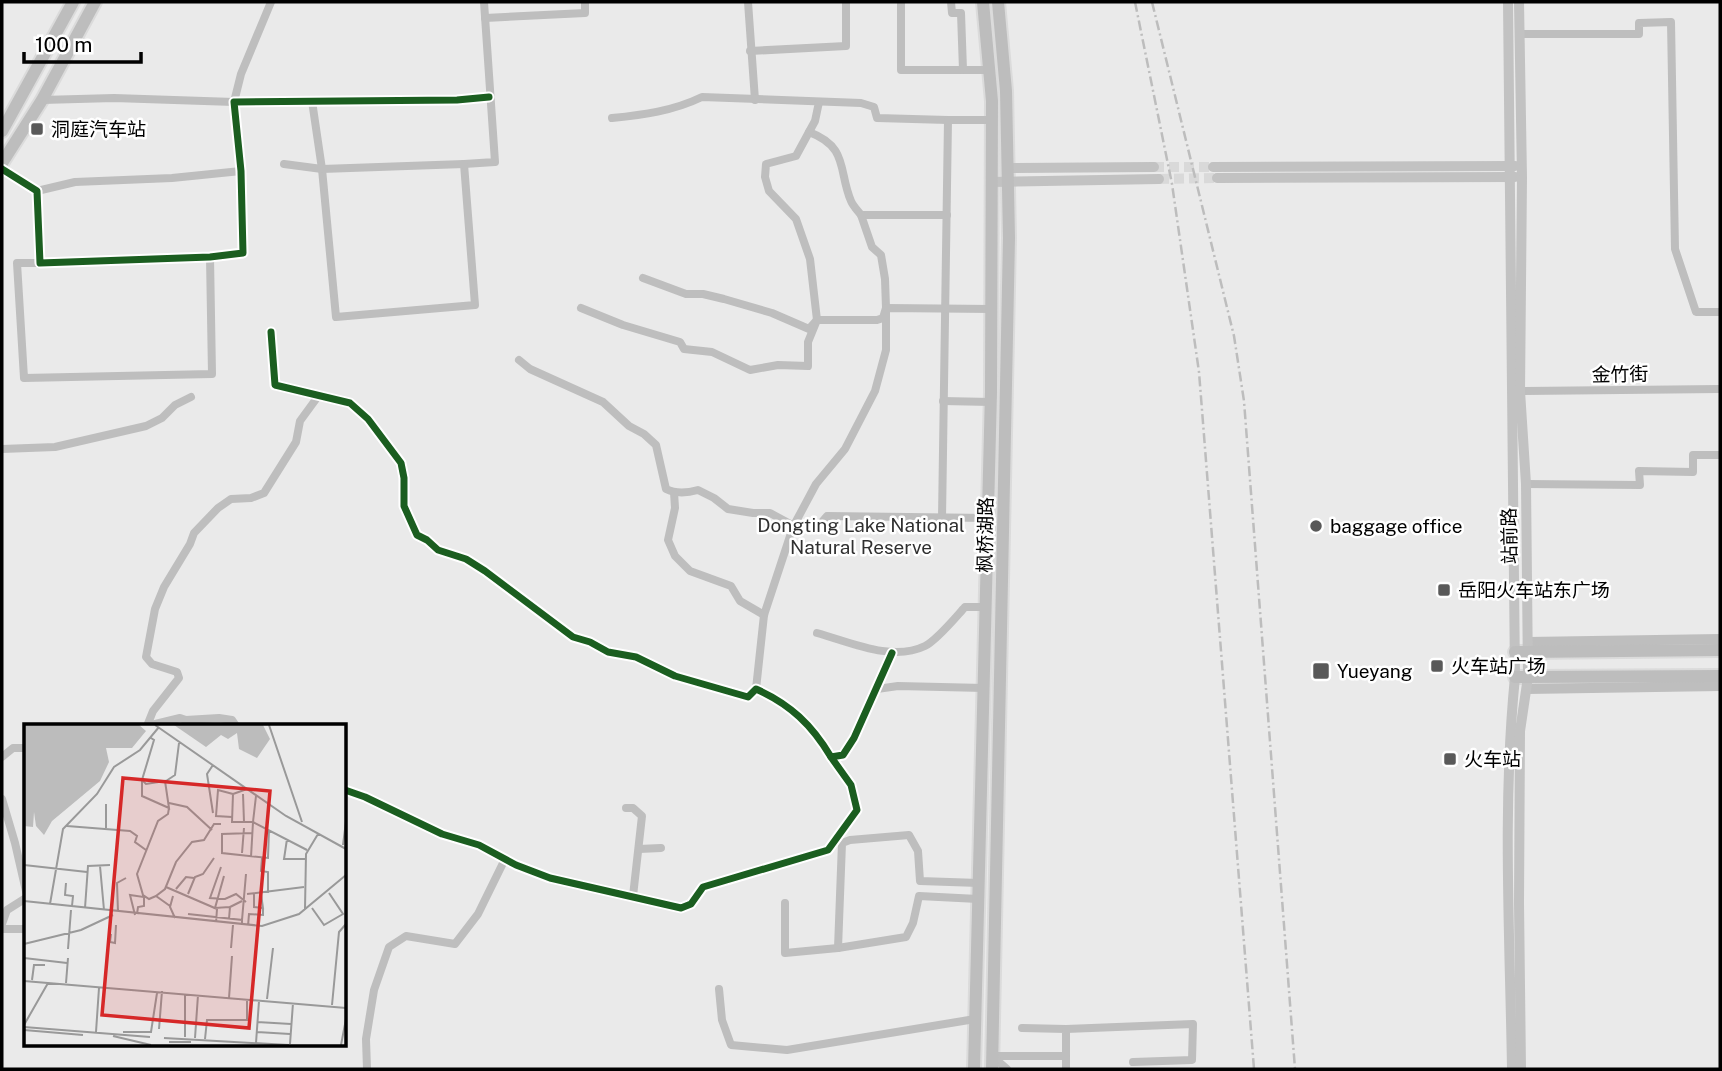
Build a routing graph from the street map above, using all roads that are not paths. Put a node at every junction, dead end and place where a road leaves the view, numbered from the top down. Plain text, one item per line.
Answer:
1 (73, 2) edge
2 (95, 2) edge
3 (271, 2) edge
4 (484, 2) edge
5 (585, 2) edge
6 (748, 2) edge
7 (846, 2) edge
8 (901, 2) edge
9 (951, 2) edge
10 (983, 2) edge
11 (998, 2) edge
12 (1508, 2) edge
13 (1519, 2) edge
14 (485, 18) junction
15 (1520, 34) junction
16 (751, 51) junction
17 (963, 70) junction
18 (989, 70) junction
19 (489, 97) junction
20 (42, 100) junction
21 (755, 100) junction
22 (312, 101) junction
23 (234, 102) junction
24 (819, 102) junction
25 (612, 118) dead end
26 (948, 120) junction
27 (992, 120) junction
28 (2, 131) edge
29 (809, 132) junction
30 (2, 163) edge
31 (284, 164) dead end
32 (464, 164) junction
33 (1154, 167) tunnel mouth
34 (1008, 168) junction
35 (2, 169) edge
36 (322, 169) junction
37 (241, 171) junction
38 (1515, 171) junction
39 (1215, 173) tunnel mouth
40 (1159, 179) tunnel mouth
41 (992, 182) junction
42 (1008, 182) junction
43 (37, 191) junction
44 (861, 215) junction
45 (947, 215) junction
46 (210, 257) junction
47 (40, 263) junction
48 (643, 278) dead end
49 (581, 307) dead end
50 (886, 308) junction
51 (945, 309) junction
52 (992, 309) junction
53 (1720, 312) edge
54 (817, 320) junction
55 (271, 332) dead end
56 (519, 360) dead end
57 (1720, 389) edge
58 (1520, 391) junction
59 (319, 395) junction
60 (191, 397) dead end
61 (943, 401) junction
62 (991, 402) junction
63 (2, 449) edge
64 (1720, 456) edge
65 (1526, 484) junction
66 (674, 492) junction
67 (942, 518) junction
68 (988, 518) junction
69 (821, 523) dead end
70 (793, 526) junction
71 (986, 607) junction
72 (764, 615) junction
73 (817, 633) dead end
74 (1720, 639) edge
75 (1523, 648) junction
76 (1720, 650) edge
77 (892, 653) junction
78 (1720, 676) edge
79 (1523, 681) junction
80 (1720, 686) edge
81 (984, 688) junction
82 (756, 689) junction
83 (877, 689) junction
84 (186, 723) edge
85 (148, 724) edge
86 (155, 724) edge
87 (235, 724) edge
88 (24, 748) edge
89 (2, 757) edge
90 (831, 757) junction
91 (346, 790) edge
92 (2, 799) edge
93 (626, 808) dead end
94 (661, 848) dead end
95 (639, 849) junction
96 (505, 859) junction
97 (920, 881) junction
98 (24, 882) edge
99 (979, 883) junction
100 (633, 896) junction
101 (918, 898) junction
102 (24, 899) edge
103 (978, 899) junction
104 (785, 903) dead end
105 (2, 927) edge
106 (24, 929) edge
107 (838, 948) junction
108 (719, 989) dead end
109 (975, 1018) junction
110 (1022, 1028) dead end
111 (1066, 1029) junction
112 (1066, 1056) junction
113 (1133, 1062) dead end
114 (992, 1063) edge
115 (367, 1069) edge
116 (974, 1069) edge
117 (1007, 1069) edge
118 (1066, 1069) edge
119 (1512, 1069) edge
120 (1521, 1069) edge

1 - 28 main road
2 - 20 main road
3 - 23 street
4 - 14 street
5 - 14 street
6 - 16 street
7 - 16 street
8 - 17 street
9 - 17 street
10 - 18 main road, 枫桥湖路
11 - 34 main road, 枫桥湖路
12 - 38 main road, 站前路
13 - 15 main road, 站前路
14 - 19 street
15 - 38 main road, 站前路
15 - 53 street
16 - 21 street
17 - 18 street
18 - 27 main road, 枫桥湖路
19 - 22 street
19 - 32 street
20 - 23 street
20 - 30 main road
21 - 24 street
21 - 25 street
22 - 23 street
22 - 36 street
23 - 37 street
24 - 26 street
24 - 29 street
26 - 27 street
26 - 45 street
27 - 41 main road, 枫桥湖路
29 - 44 street
29 - 54 street
31 - 36 street
32 - 36 street
32 - 36 street
33 - 34 main road
34 - 42 main road, 枫桥湖路
35 - 43 street
37 - 43 street
37 - 46 street
38 - 39 main road
38 - 58 main road, 站前路
38 - 75 main road, 站前路
40 - 42 main road
41 - 42 main road
41 - 52 main road, 枫桥湖路
42 - 114 main road, 枫桥湖路
43 - 47 street
44 - 45 street
44 - 50 street
45 - 51 street
46 - 47 street
46 - 47 street
48 - 54 street
49 - 54 street
50 - 51 street
50 - 54 street
50 - 70 street
51 - 52 street
51 - 61 street
52 - 62 main road, 枫桥湖路
55 - 59 street
56 - 66 street
57 - 58 street, 金竹街
58 - 65 main road, 站前路
59 - 82 street
59 - 85 street
60 - 63 street
61 - 62 street
61 - 67 street
62 - 68 main road, 枫桥湖路
64 - 65 street
65 - 75 main road, 站前路
66 - 70 street
66 - 72 street
67 - 68 street
67 - 69 street
68 - 71 main road, 枫桥湖路
70 - 72 street
71 - 77 street
71 - 81 main road, 枫桥湖路
72 - 82 street
73 - 77 street
74 - 75 street
75 - 76 main road
75 - 79 main road, 站前路
77 - 83 street
78 - 79 main road
79 - 80 street
79 - 119 main road, 站前路
79 - 120 main road, 站前路
81 - 83 street
81 - 99 main road, 枫桥湖路
82 - 90 street
83 - 90 street
84 - 86 street
84 - 87 street
88 - 89 street
90 - 100 street
91 - 96 street
92 - 98 street
93 - 95 street
94 - 95 street
95 - 100 street
96 - 100 street
96 - 115 street
97 - 99 street
97 - 101 street
97 - 107 street
99 - 103 main road, 枫桥湖路
101 - 103 street
101 - 107 street
102 - 105 street
103 - 109 main road, 枫桥湖路
104 - 107 street
105 - 106 street
108 - 109 street
109 - 116 main road, 枫桥湖路
110 - 111 street
111 - 112 street
111 - 113 street
112 - 114 street
112 - 118 street
114 - 117 street

